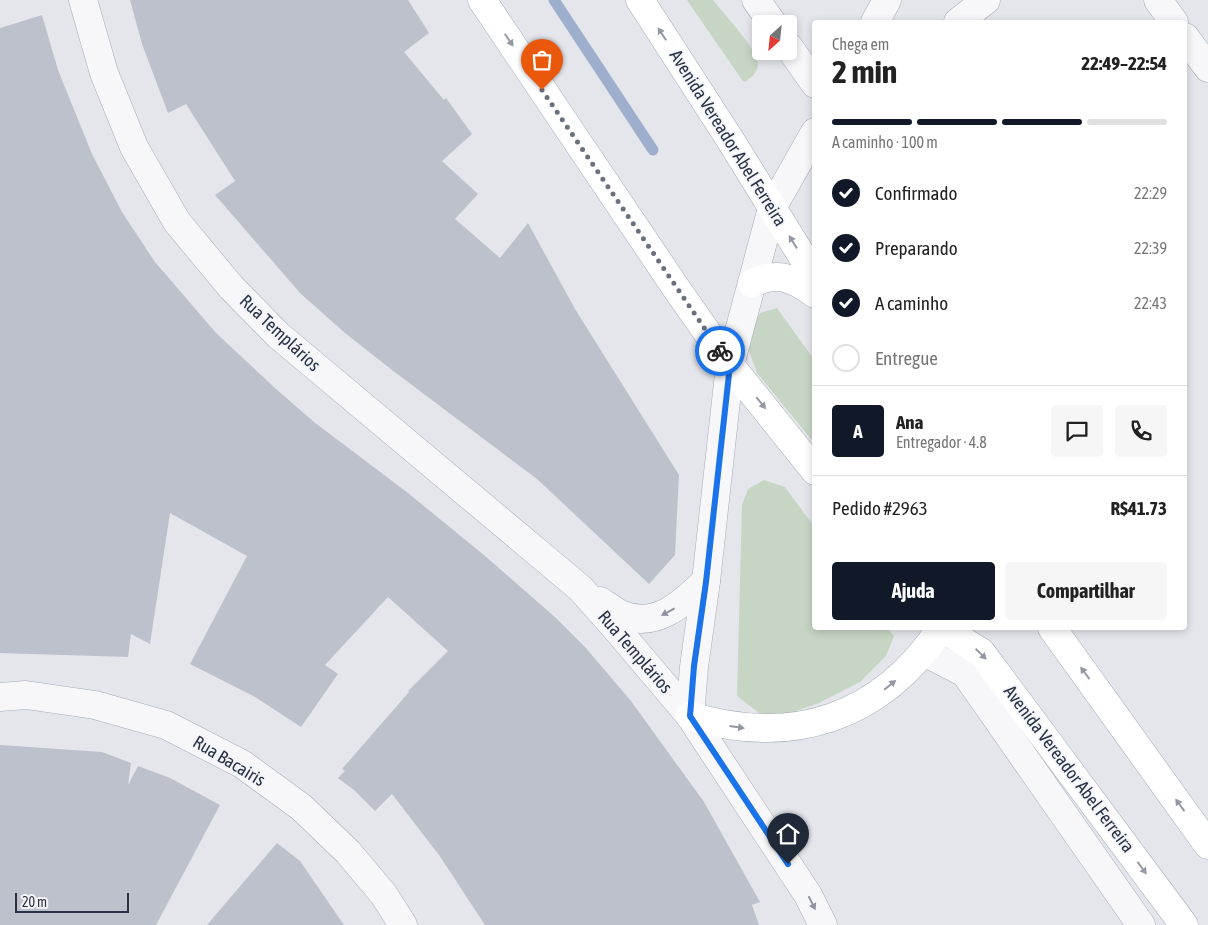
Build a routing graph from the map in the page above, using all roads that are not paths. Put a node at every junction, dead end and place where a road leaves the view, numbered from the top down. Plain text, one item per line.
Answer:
1 (83, 0) edge
2 (482, 0) edge
3 (640, 0) edge
4 (756, 0) edge
5 (986, 0) edge
6 (1158, 0) edge
7 (767, 15) edge
8 (961, 20) edge
9 (1173, 20) edge
10 (1187, 40) edge
11 (798, 60) edge
12 (1208, 68) edge
13 (812, 80) edge
14 (812, 137) edge
15 (772, 208) junction
16 (812, 272) edge
17 (752, 283) junction
18 (812, 292) edge
19 (730, 365) junction
20 (812, 467) edge
21 (706, 582) junction
22 (580, 588) junction
23 (940, 630) edge
24 (944, 630) edge
25 (1053, 630) edge
26 (924, 652) junction
27 (0, 697) edge
28 (690, 716) junction
29 (1208, 845) edge
30 (403, 925) edge
31 (823, 925) edge
32 (1142, 925) edge
33 (1184, 925) edge

1 - 22 street, Rua Templários
2 -> 19 main road
15 -> 3 main road, Avenida Vereador Abel Ferreira
4 - 7 street
5 - 8 street
6 - 9 street
10 - 12 street
11 - 13 street
14 - 15 street
16 -> 15 main road, Avenida Vereador Abel Ferreira
15 - 17 street
17 - 18 main road
17 - 19 street
19 -> 20 main road
19 - 21 street
21 -> 22 street, Rua Templários
21 - 28 street
22 - 28 street, Rua Templários
23 - 26 main road
24 -> 33 main road, Avenida Vereador Abel Ferreira
29 -> 25 main road
28 -> 26 main road
26 - 32 street
27 - 30 street, Rua Bacairis
28 -> 31 street, Rua Templários

